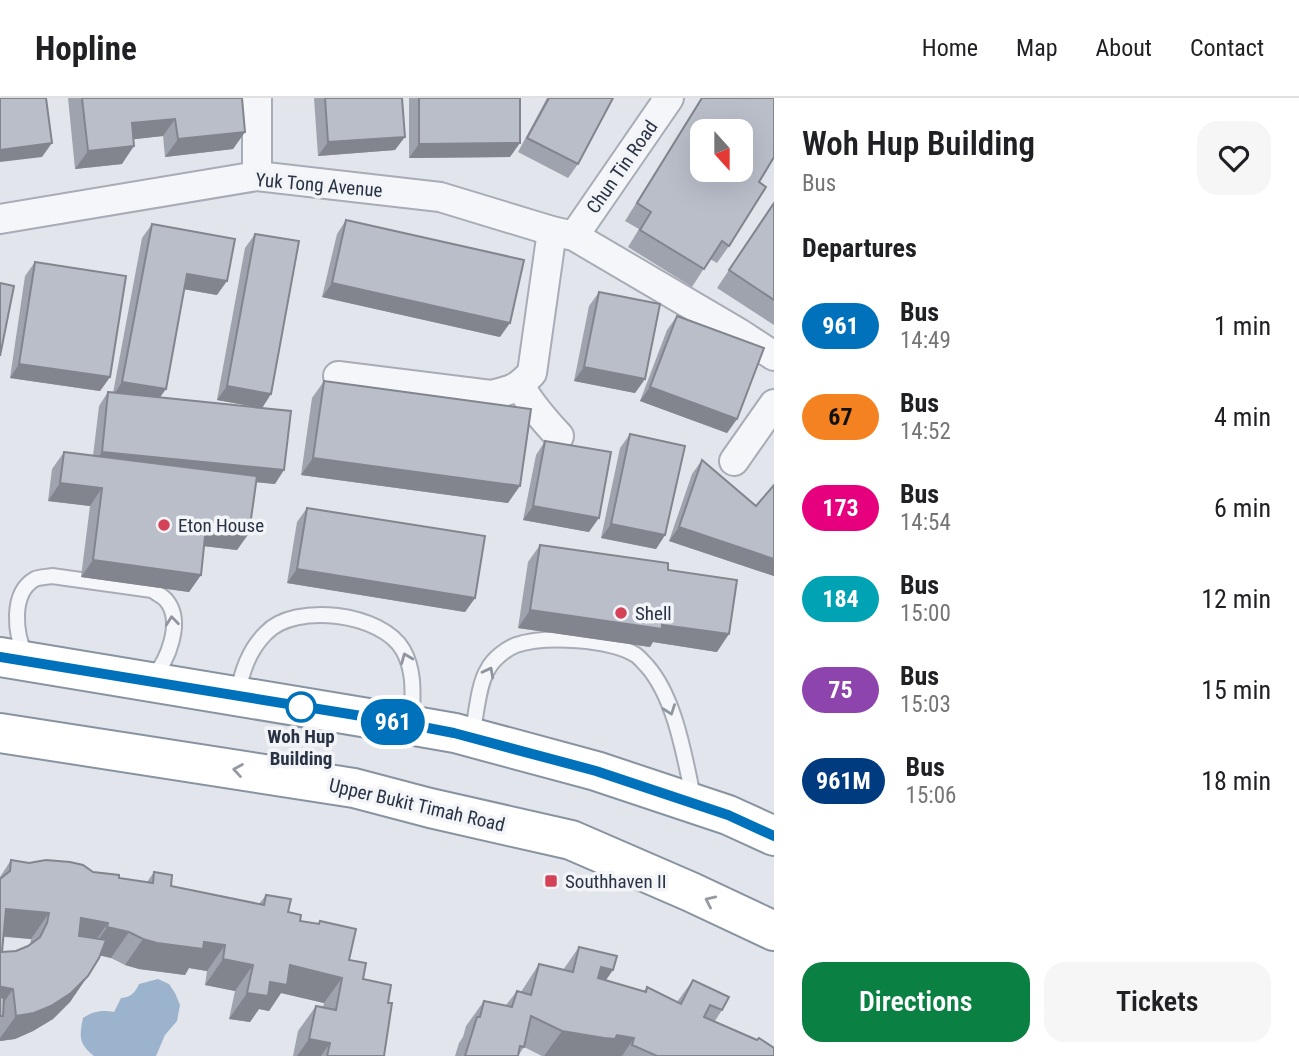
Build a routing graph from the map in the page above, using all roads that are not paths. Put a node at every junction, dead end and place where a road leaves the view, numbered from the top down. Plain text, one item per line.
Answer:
1 (257, 98) edge
2 (669, 98) edge
3 (257, 176) junction
4 (0, 219) edge
5 (563, 233) junction
6 (774, 355) edge
7 (338, 376) dead end
8 (520, 386) junction
9 (774, 404) edge
10 (559, 436) dead end
11 (734, 461) dead end
12 (15, 660) edge
13 (148, 681) junction
14 (236, 696) junction
15 (412, 725) junction
16 (0, 733) edge
17 (472, 738) junction
18 (695, 804) junction
19 (769, 837) edge
20 (773, 929) edge

1 - 3 street
2 - 5 street, Chun Tin Road
3 - 4 street, Yuk Tong Avenue
3 - 5 street, Yuk Tong Avenue
5 - 6 street, Yuk Tong Avenue
5 - 8 street
7 - 8 street
8 - 10 street
9 - 11 street
12 - 13 highway
13 -> 12 lane
13 - 14 highway
14 - 15 highway
15 -> 14 lane
15 - 17 highway
20 -> 16 highway, Upper Bukit Timah Road
17 - 18 highway
17 -> 18 lane
18 - 19 highway

